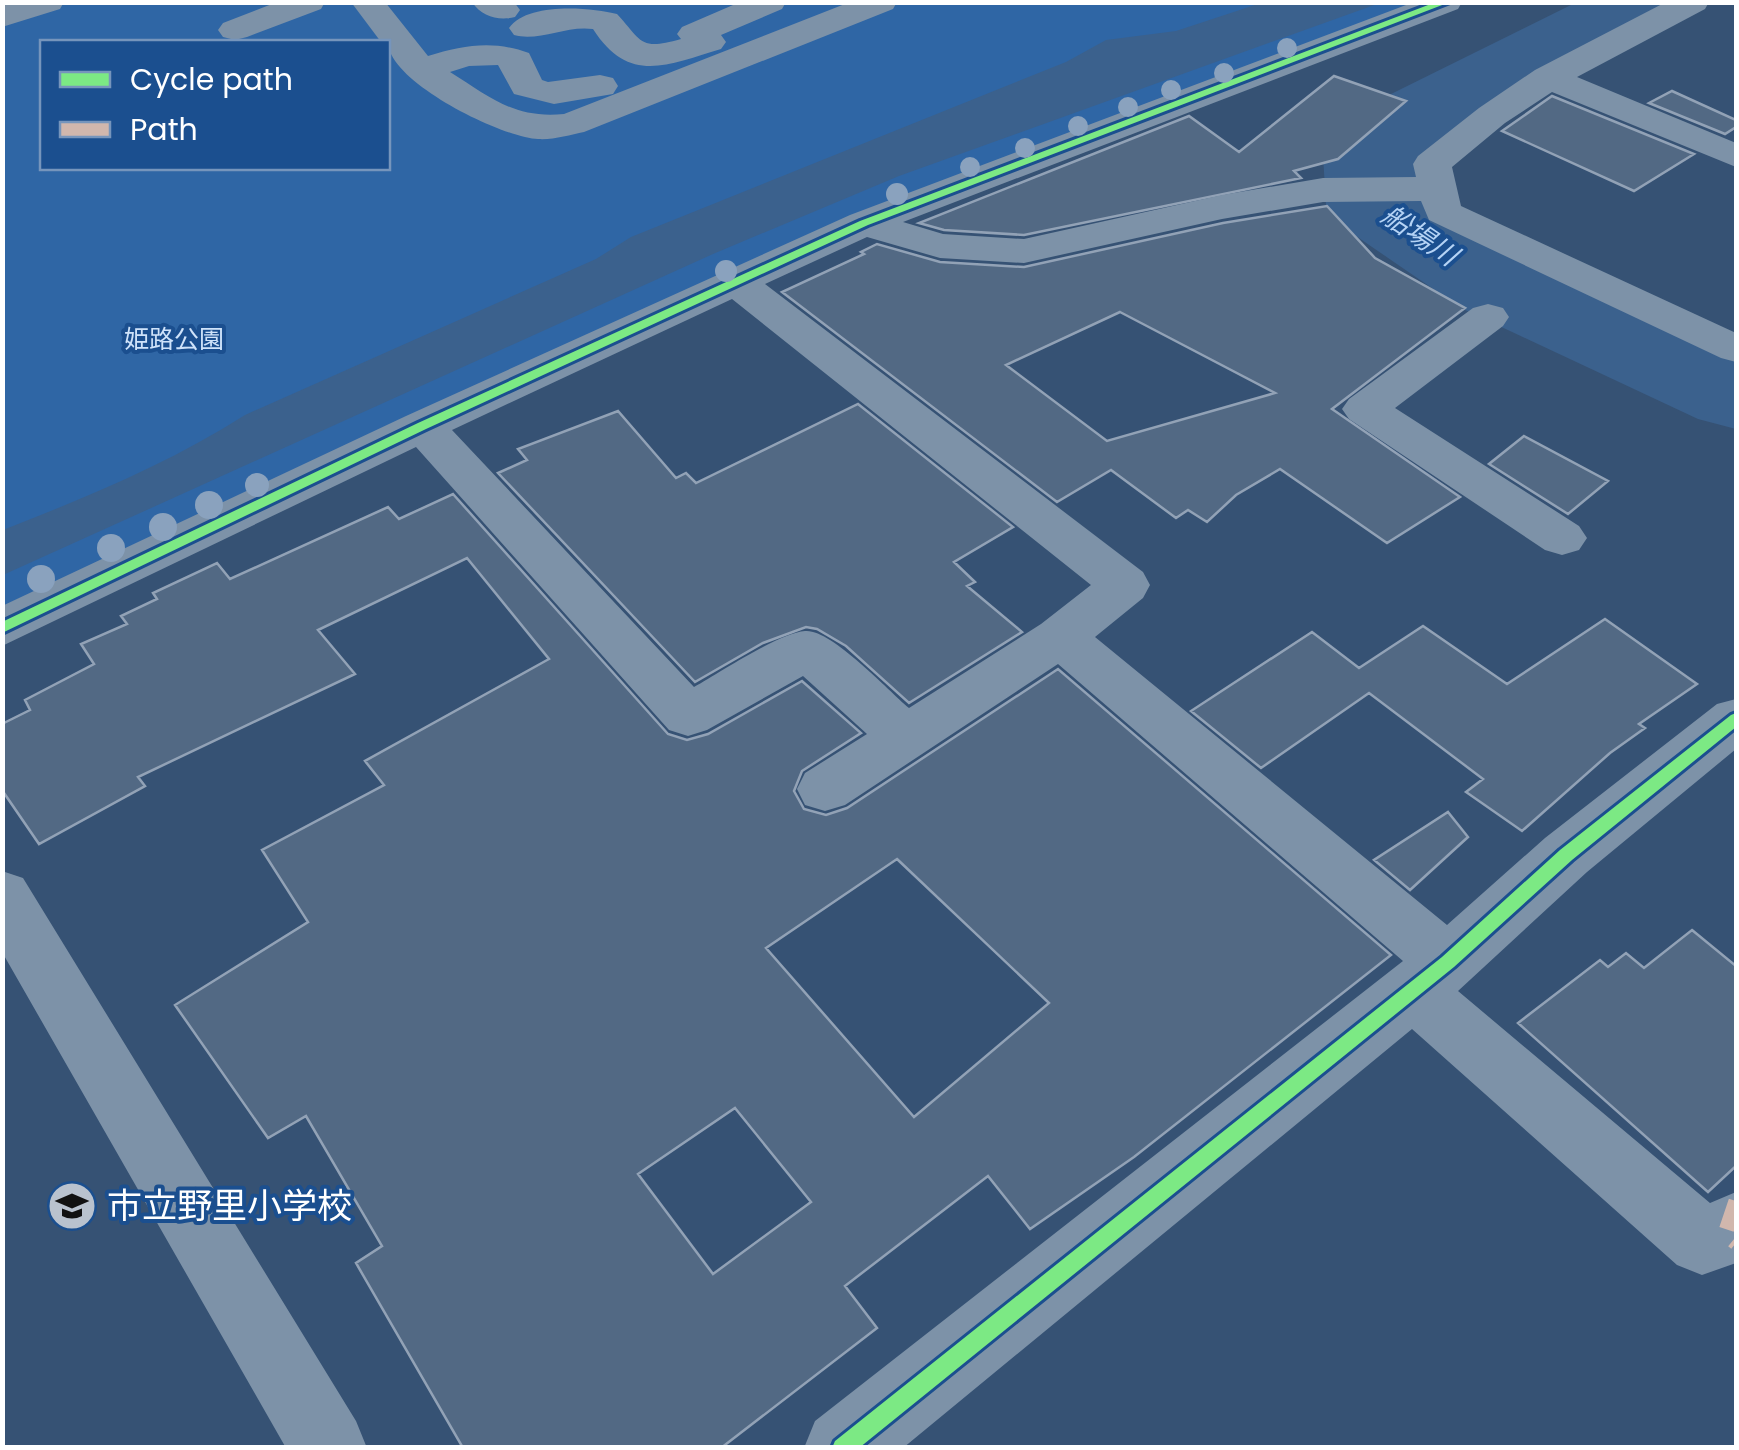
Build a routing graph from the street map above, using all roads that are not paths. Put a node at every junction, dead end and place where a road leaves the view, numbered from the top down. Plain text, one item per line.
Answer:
1 (48, 2) edge
2 (309, 2) edge
3 (367, 2) edge
4 (770, 2) edge
5 (881, 2) edge
6 (1446, 2) edge
7 (1693, 2) edge
8 (831, 9) edge
9 (508, 11) edge
10 (2, 17) edge
11 (662, 18) dead end
12 (235, 30) dead end
13 (714, 45) junction
14 (411, 59) junction
15 (1548, 78) junction
16 (630, 89) junction
17 (1736, 156) edge
18 (1437, 190) junction
19 (864, 224) junction
20 (739, 284) junction
21 (1488, 317) dead end
22 (1736, 349) edge
23 (422, 426) junction
24 (1562, 538) dead end
25 (2, 628) edge
26 (1060, 638) junction
27 (1736, 719) edge
28 (906, 737) junction
29 (824, 789) dead end
30 (2, 896) edge
31 (1430, 976) junction
32 (1736, 1225) edge
33 (329, 1448) edge
34 (842, 1448) edge

1 - 10 street
2 - 12 street
3 - 14 street
4 - 13 street
5 - 8 street
6 - 19 street
7 - 15 street
8 - 13 street
9 - 13 street
9 - 14 street
9 - 16 street
11 - 13 street
13 - 16 street
14 - 16 street
14 - 16 street
15 - 17 street
15 - 18 street
18 - 19 street
18 - 22 street
19 - 20 street
20 - 23 street
20 - 26 street
21 - 24 street
23 - 25 street
23 - 28 street
26 - 28 street
26 - 31 street
27 - 31 street
28 - 29 street
30 - 33 street
31 - 32 street
31 - 34 street

